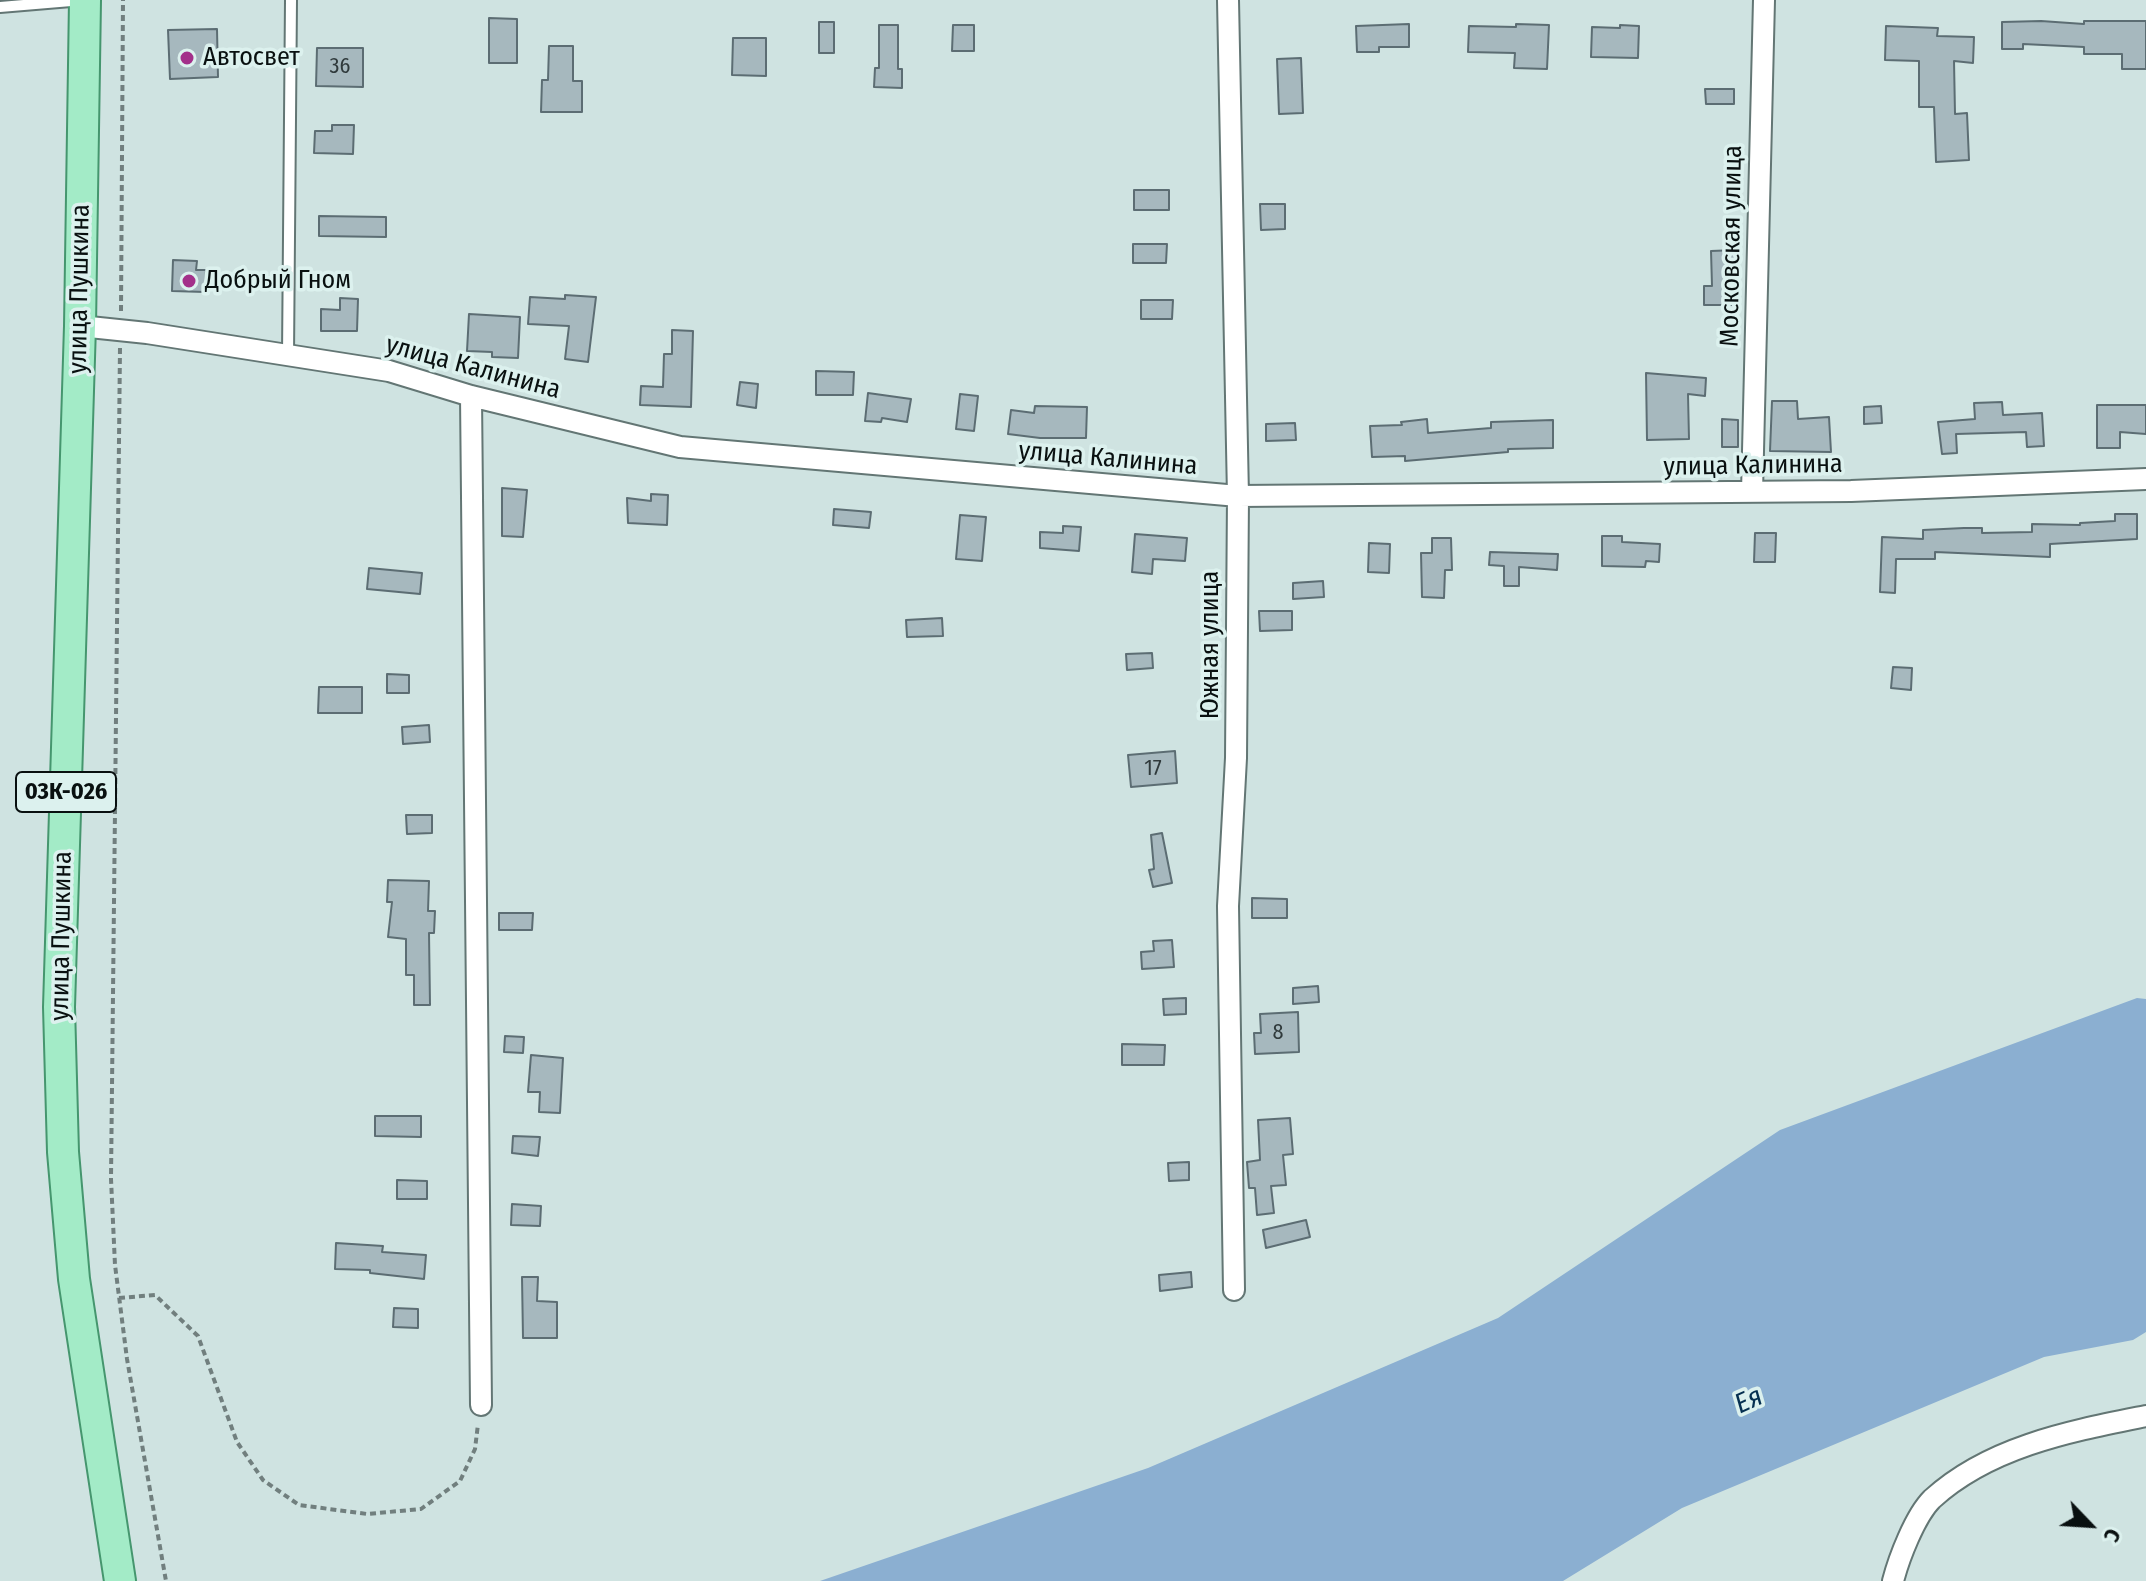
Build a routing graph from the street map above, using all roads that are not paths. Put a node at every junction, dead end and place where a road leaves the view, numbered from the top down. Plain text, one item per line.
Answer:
1 (86, 0) edge
2 (291, 0) edge
3 (1228, 0) edge
4 (1764, 0) edge
5 (0, 7) edge
6 (80, 326) junction
7 (288, 355) junction
8 (471, 396) junction
9 (2146, 479) edge
10 (1752, 492) junction
11 (1238, 496) junction
12 (1234, 1290) dead end
13 (481, 1405) road end
14 (2146, 1416) edge
15 (120, 1581) edge
16 (1893, 1581) edge

1 - 5 lane
1 - 6 main road, улица Пушкина / 03К-026
2 - 7 lane
3 - 11 street, Южная улица
4 - 10 street, Московская улица
6 - 7 street, улица Калинина
6 - 15 main road, улица Пушкина / 03К-026
7 - 8 street, улица Калинина
8 - 11 street, улица Калинина
8 - 13 street
9 - 10 street, улица Калинина
10 - 11 street, улица Калинина
11 - 12 street, Южная улица
14 - 16 street

